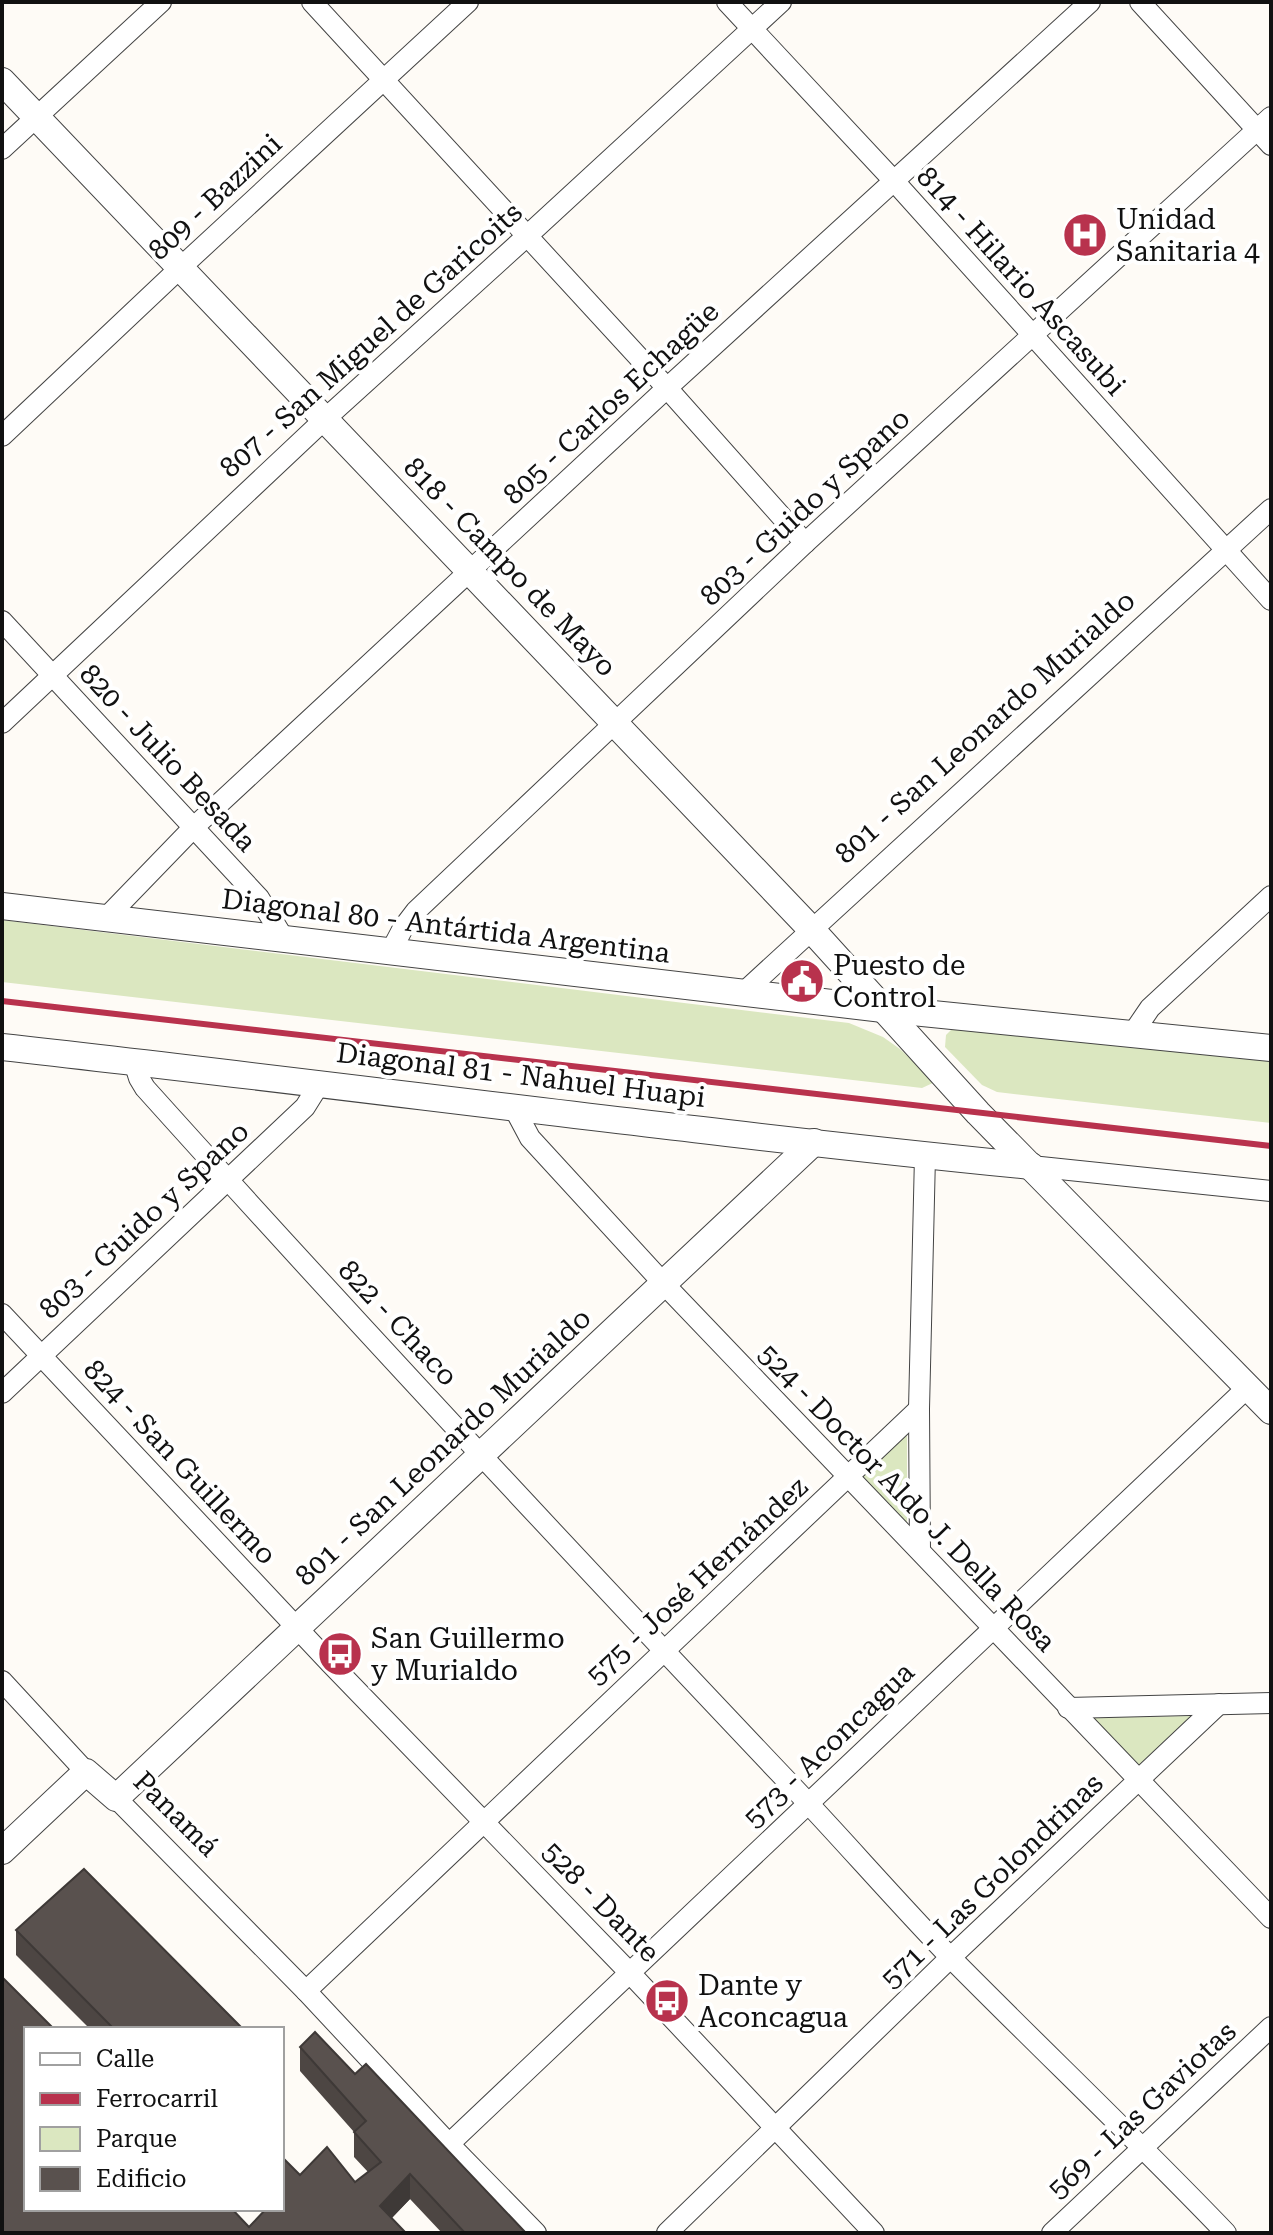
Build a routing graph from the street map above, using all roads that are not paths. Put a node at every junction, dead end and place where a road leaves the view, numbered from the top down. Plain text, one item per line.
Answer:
1 (161, 2) edge
2 (312, 2) edge
3 (468, 2) edge
4 (727, 2) edge
5 (781, 2) edge
6 (1090, 2) edge
7 (1140, 2) edge
8 (751, 29) junction
9 (384, 80) junction
10 (2, 81) edge
11 (36, 117) junction
12 (1266, 130) edge
13 (2, 149) edge
14 (894, 181) junction
15 (527, 236) junction
16 (179, 269) junction
17 (1033, 337) junction
18 (667, 388) junction
19 (325, 419) junction
20 (2, 436) edge
21 (1271, 509) edge
22 (805, 543) junction
23 (1225, 551) junction
24 (470, 573) junction
25 (1271, 600) edge
26 (2, 621) edge
27 (53, 674) junction
28 (2, 723) edge
29 (614, 723) junction
30 (194, 827) junction
31 (1271, 896) edge
32 (2, 906) edge
33 (106, 918) junction
34 (811, 929) junction
35 (284, 939) junction
36 (391, 951) junction
37 (743, 993) junction
38 (883, 1009) junction
39 (1133, 1033) junction
40 (2, 1047) edge
41 (1271, 1048) edge
42 (134, 1062) junction
43 (320, 1083) junction
44 (514, 1108) junction
45 (814, 1142) junction
46 (925, 1156) junction
47 (1031, 1166) junction
48 (228, 1180) junction
49 (1271, 1191) edge
50 (664, 1284) junction
51 (2, 1314) edge
52 (41, 1356) junction
53 (1248, 1387) junction
54 (2, 1393) edge
55 (919, 1409) junction
56 (1271, 1411) edge
57 (481, 1455) junction
58 (848, 1476) junction
59 (920, 1550) junction
60 (298, 1627) junction
61 (993, 1627) junction
62 (664, 1651) junction
63 (2, 1681) edge
64 (1271, 1703) edge
65 (1219, 1704) junction
66 (1068, 1708) junction
67 (86, 1772) junction
68 (1138, 1780) junction
69 (116, 1798) junction
70 (809, 1804) junction
71 (483, 1820) junction
72 (2, 1851) edge
73 (1271, 1918) edge
74 (951, 1957) junction
75 (629, 1972) junction
76 (306, 1991) junction
77 (1271, 2027) edge
78 (775, 2129) junction
79 (449, 2144) junction
80 (1144, 2147) junction
81 (536, 2233) edge
82 (667, 2233) edge
83 (874, 2233) edge
84 (1052, 2233) edge
85 (1226, 2233) edge

1 - 11 street
2 - 9 street
3 - 9 street, 809 - Bazzini
4 - 8 street, 814 - Hilario Ascasubi
5 - 8 street, 807 - San Miguel de Garicoits
6 - 14 street, 805 - Carlos Echagüe
7 - 12 street
8 - 14 street, 814 - Hilario Ascasubi
8 - 15 street, 807 - San Miguel de Garicoits
9 - 15 street
9 - 16 street, 809 - Bazzini
10 - 11 street, 818 - Campo de Mayo
11 - 13 street
11 - 16 street, 818 - Campo de Mayo
12 - 17 street, 803 - Guido y Spano
14 - 17 street, 814 - Hilario Ascasubi
14 - 18 street, 805 - Carlos Echagüe
15 - 18 street
15 - 19 street, 807 - San Miguel de Garicoits
16 - 19 street, 818 - Campo de Mayo
16 - 20 street, 809 - Bazzini
17 - 22 street, 803 - Guido y Spano
17 - 23 street, 814 - Hilario Ascasubi
18 - 22 street
18 - 24 street, 805 - Carlos Echagüe
19 - 24 street, 818 - Campo de Mayo
19 - 27 street, 807 - San Miguel de Garicoits
21 - 23 street, 801 - San Leonardo Murialdo
22 - 29 street, 803 - Guido y Spano
23 - 25 street, 814 - Hilario Ascasubi
23 - 34 street, 801 - San Leonardo Murialdo
24 - 29 street, 818 - Campo de Mayo
24 - 30 street, 805 - Carlos Echagüe
26 - 27 street, 820 - Julio Besada
27 - 28 street, 807 - San Miguel de Garicoits
27 - 30 street, 820 - Julio Besada
29 - 34 street, 818 - Campo de Mayo
29 - 36 street, 803 - Guido y Spano
30 - 33 street, 805 - Carlos Echagüe
30 - 35 street, 820 - Julio Besada
31 - 39 street
32 - 33 street, Diagonal 80 - Antártida Argentina
33 - 35 street, Diagonal 80 - Antártida Argentina
34 - 37 street, 801 - San Leonardo Murialdo
34 - 38 street, 818 - Campo de Mayo
35 - 36 street, Diagonal 80 - Antártida Argentina
36 - 37 street, Diagonal 80 - Antártida Argentina
37 - 38 street, Diagonal 80 - Antártida Argentina
38 - 39 street, Diagonal 80 - Antártida Argentina
38 - 47 street, 818 - Campo de Mayo
39 - 41 street, Diagonal 80 - Antártida Argentina
40 - 42 street, Diagonal 81 - Nahuel Huapi
42 - 43 street, Diagonal 81 - Nahuel Huapi
42 - 48 street, 822 - Chaco
43 - 44 street, Diagonal 81 - Nahuel Huapi
43 - 48 street, 803 - Guido y Spano
44 - 45 street, Diagonal 81 - Nahuel Huapi
44 - 50 street, 524 - Doctor Aldo J. Della Rosa
45 - 46 street, Diagonal 81 - Nahuel Huapi
45 - 50 street, 801 - San Leonardo Murialdo
46 - 47 street, Diagonal 81 - Nahuel Huapi
46 - 55 street
47 - 49 street
47 - 53 street, 818 - Campo de Mayo
48 - 52 street, 803 - Guido y Spano
48 - 57 street, 822 - Chaco
50 - 57 street, 801 - San Leonardo Murialdo
50 - 58 street, 524 - Doctor Aldo J. Della Rosa
51 - 52 street, 824 - San Guillermo
52 - 54 street, 803 - Guido y Spano
52 - 60 street, 824 - San Guillermo
53 - 56 street, 818 - Campo de Mayo
53 - 61 street, 573 - Aconcagua
55 - 58 street, 575 - José Hernández
55 - 59 street
57 - 60 street, 801 - San Leonardo Murialdo
57 - 62 street, 822 - Chaco
58 - 59 street, 524 - Doctor Aldo J. Della Rosa
58 - 62 street, 575 - José Hernández
59 - 61 street, 524 - Doctor Aldo J. Della Rosa
60 - 69 street, 801 - San Leonardo Murialdo
60 - 71 street, 824 - San Guillermo
61 - 66 street, 524 - Doctor Aldo J. Della Rosa
61 - 70 street, 573 - Aconcagua
62 - 70 street, 822 - Chaco
62 - 71 street, 575 - José Hernández
63 - 67 street, Panamá
64 - 65 street
65 - 66 street
65 - 68 street, 571 - Las Golondrinas
66 - 68 street, 524 - Doctor Aldo J. Della Rosa
67 - 69 street, Panamá
67 - 72 street
68 - 73 street, 524 - Doctor Aldo J. Della Rosa
68 - 74 street, 571 - Las Golondrinas
69 - 76 street, Panamá
70 - 74 street, 822 - Chaco
70 - 75 street, 573 - Aconcagua
71 - 75 street, 528 - Dante
71 - 76 street, 575 - José Hernández
74 - 78 street, 571 - Las Golondrinas
74 - 80 street, 822 - Chaco
75 - 78 street, 528 - Dante
75 - 79 street, 573 - Aconcagua
76 - 79 street, Panamá
77 - 80 street, 569 - Las Gaviotas
78 - 82 street, 571 - Las Golondrinas
78 - 83 street, 528 - Dante
79 - 81 street, Panamá
80 - 84 street, 569 - Las Gaviotas
80 - 85 street, 822 - Chaco

